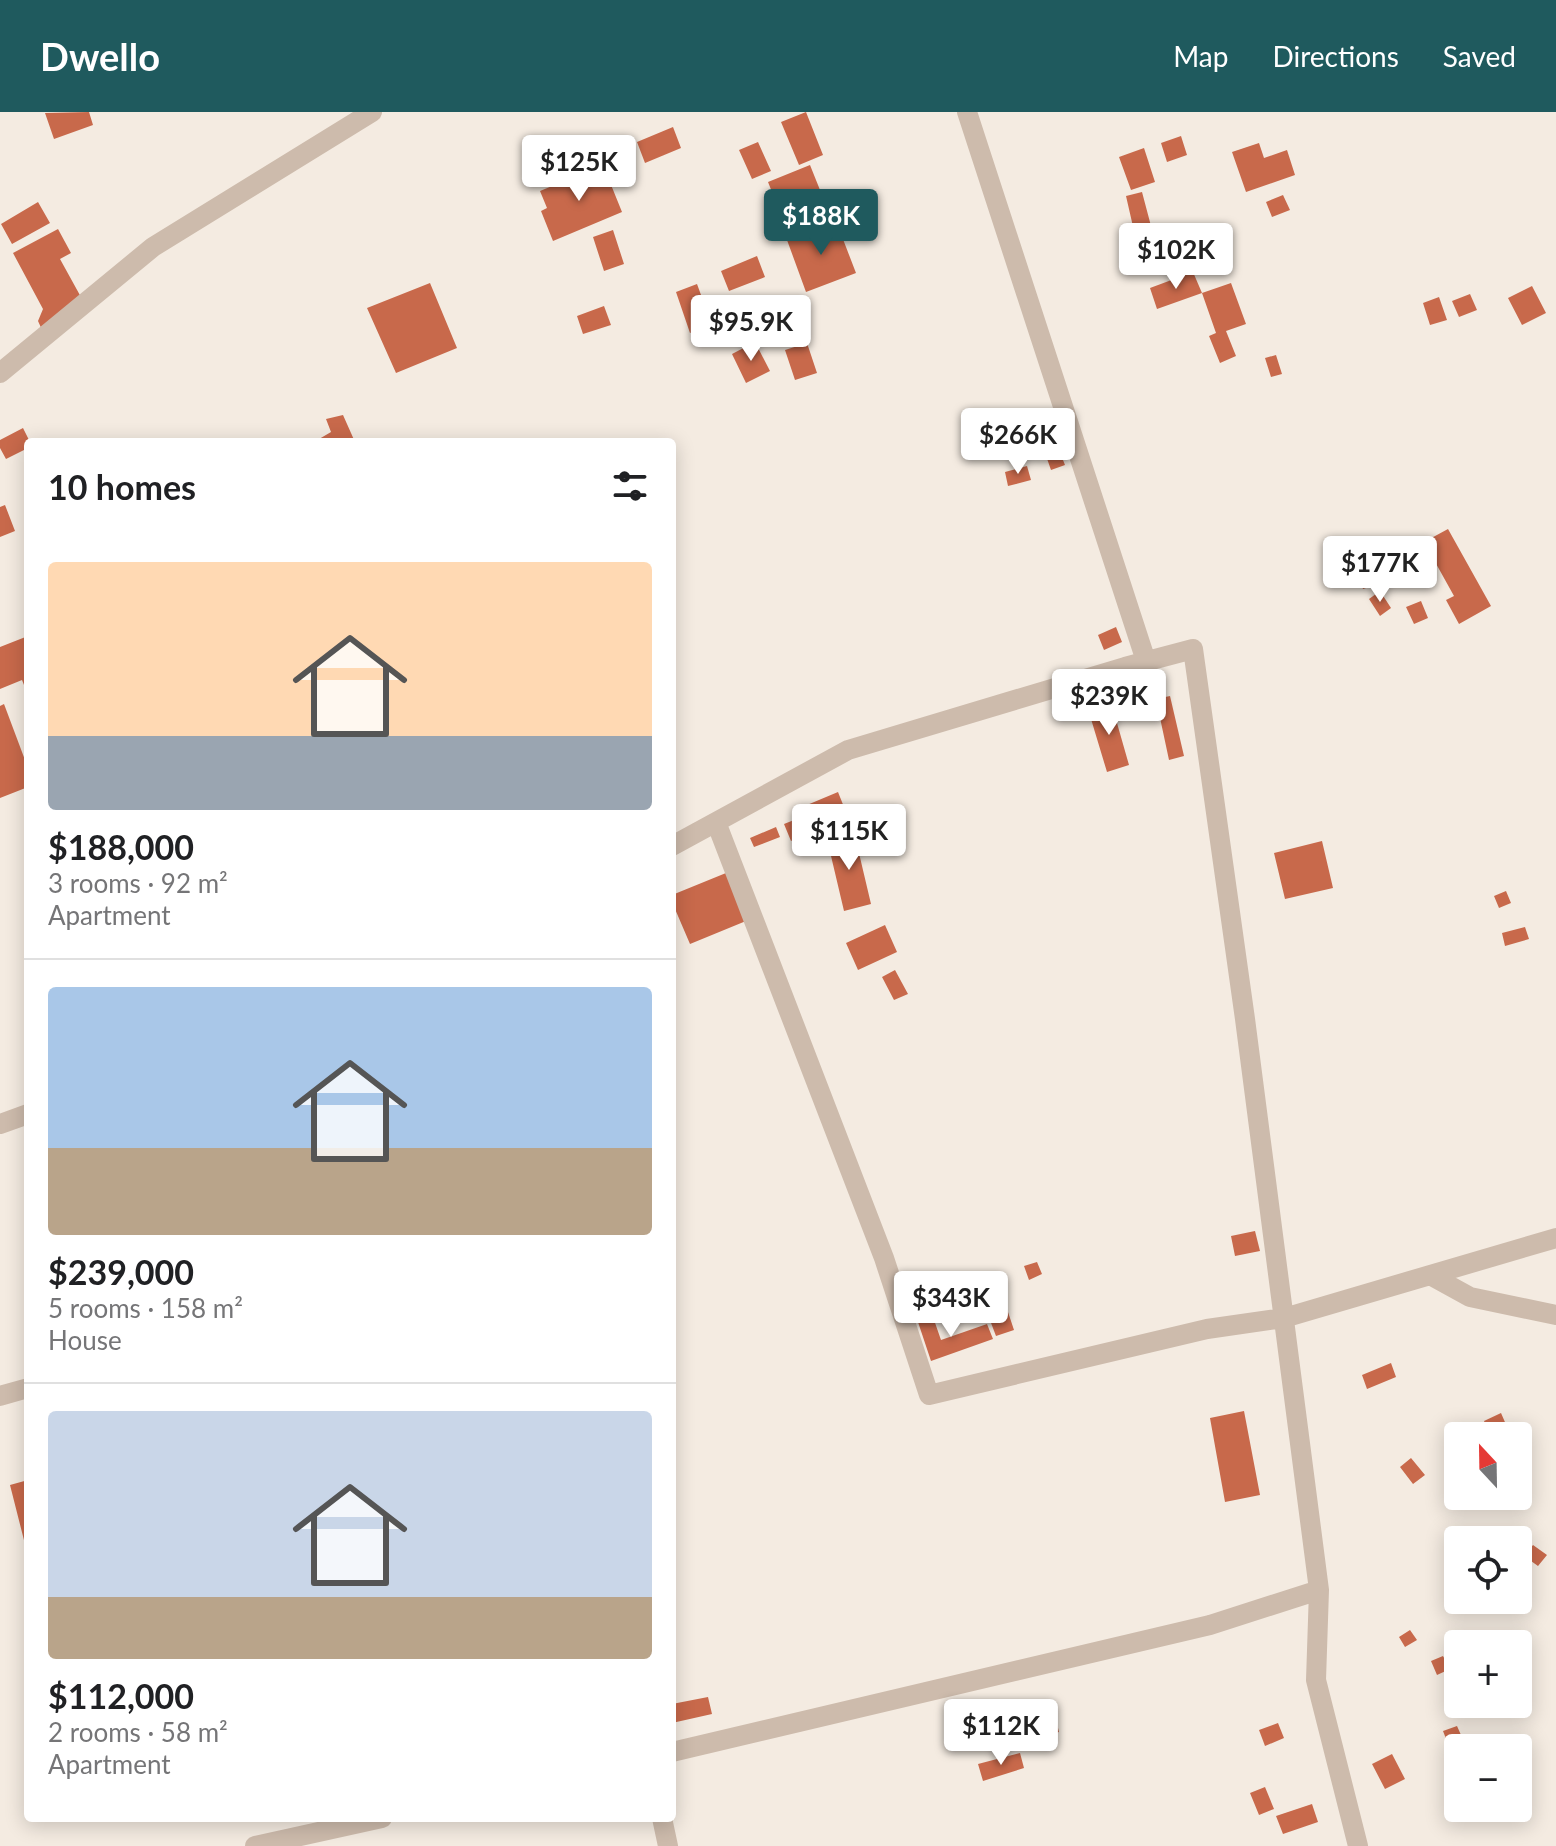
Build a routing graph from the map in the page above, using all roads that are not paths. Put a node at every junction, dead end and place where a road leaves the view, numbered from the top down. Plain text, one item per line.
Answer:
1 (372, 112) edge
2 (967, 112) edge
3 (0, 373) edge
4 (1146, 661) junction
5 (716, 822) junction
6 (676, 844) edge
7 (24, 1115) edge
8 (0, 1124) edge
9 (1556, 1238) edge
10 (1430, 1275) junction
11 (1556, 1315) edge
12 (1284, 1318) junction
13 (24, 1389) edge
14 (0, 1396) edge
15 (1319, 1590) junction
16 (676, 1751) edge
17 (663, 1822) edge
18 (335, 1823) edge
19 (255, 1846) edge
20 (668, 1846) edge
21 (1358, 1846) edge

1 - 3 street
2 - 4 street
4 - 5 street
4 - 12 street
5 - 6 street
5 - 12 street
7 - 8 street
9 - 10 street
10 - 11 street
10 - 12 street
12 - 15 street
13 - 14 street
15 - 16 street
15 - 21 street
17 - 20 street
18 - 19 street

